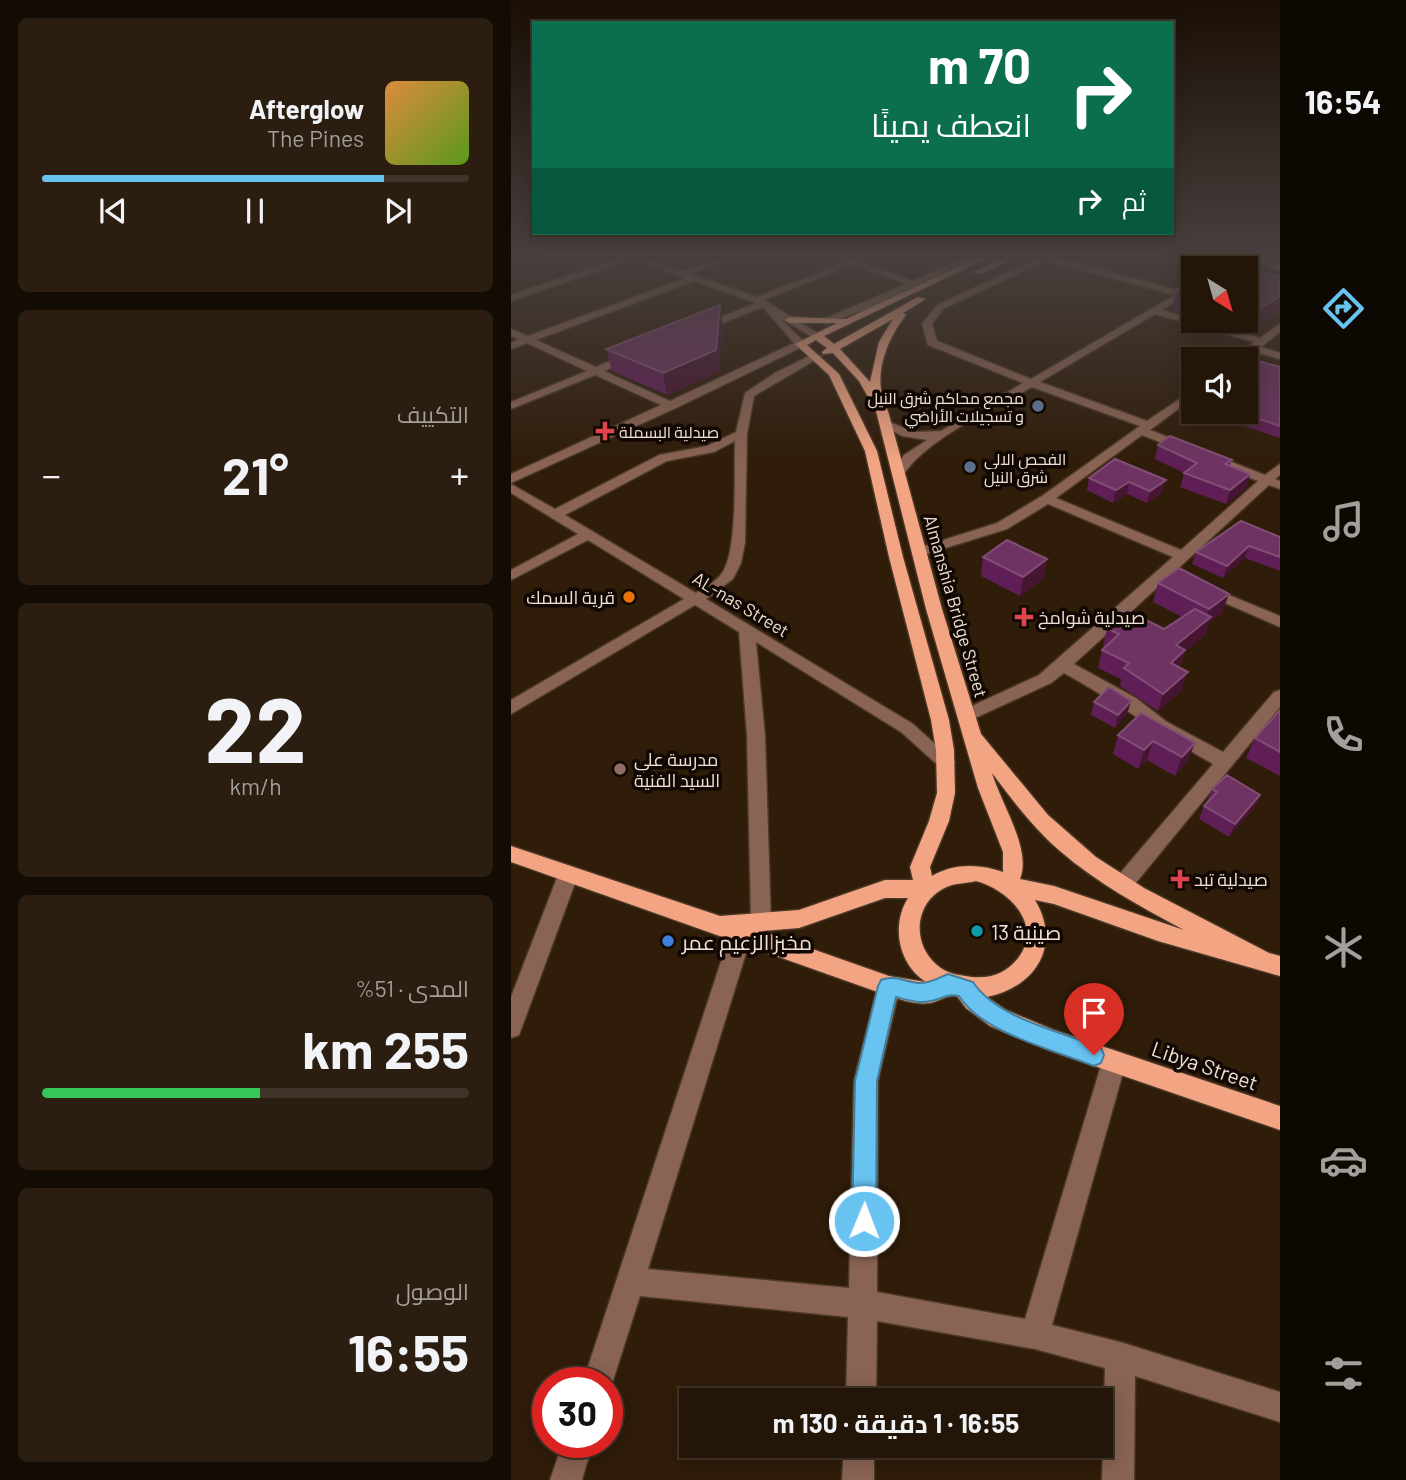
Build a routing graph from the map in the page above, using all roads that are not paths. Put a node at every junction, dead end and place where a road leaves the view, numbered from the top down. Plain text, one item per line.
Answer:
1 (567, 325) edge
2 (711, 325) edge
3 (782, 325) edge
4 (799, 325) edge
5 (842, 325) edge
6 (875, 325) edge
7 (893, 325) edge
8 (927, 325) edge
9 (1130, 325) edge
10 (1198, 325) edge
11 (1280, 327) edge
12 (511, 332) edge
13 (685, 335) edge
14 (817, 336) junction
15 (529, 339) junction
16 (800, 344) junction
17 (1257, 344) junction
18 (511, 346) edge
19 (1253, 347) edge
20 (835, 348) junction
21 (647, 350) edge
22 (817, 356) junction
23 (1280, 356) edge
24 (595, 370) junction
25 (1031, 383) junction
26 (875, 395) junction
27 (1181, 402) edge
28 (511, 406) edge
29 (672, 406) junction
30 (887, 424) junction
31 (1146, 428) junction
32 (947, 432) junction
33 (741, 434) junction
34 (1280, 468) edge
35 (899, 471) junction
36 (511, 479) edge
37 (1274, 482) edge
38 (511, 488) edge
39 (1047, 499) junction
40 (554, 515) junction
41 (587, 535) junction
42 (920, 552) junction
43 (1182, 556) junction
44 (511, 576) edge
45 (1178, 577) junction
46 (694, 598) junction
47 (1280, 622) edge
48 (747, 631) junction
49 (1063, 665) junction
50 (1280, 696) edge
51 (511, 708) edge
52 (970, 725) junction
53 (946, 762) junction
54 (1225, 762) junction
55 (511, 854) edge
56 (568, 874) junction
57 (1123, 884) junction
58 (1010, 885) junction
59 (925, 888) junction
60 (740, 927) junction
61 (1273, 964) edge
62 (888, 986) junction
63 (957, 986) junction
64 (511, 1027) edge
65 (1114, 1062) junction
66 (1280, 1118) edge
67 (630, 1280) junction
68 (863, 1304) junction
69 (1035, 1335) junction
70 (1120, 1357) junction
71 (602, 1367) edge
72 (861, 1388) edge
73 (1280, 1407) edge
74 (573, 1458) edge
75 (859, 1458) edge
76 (566, 1480) edge
77 (858, 1480) edge
78 (1118, 1480) edge

1 - 15 street
2 - 13 street
3 - 16 street
4 - 14 street
5 - 14 main road
6 - 20 main road
7 - 26 main road
8 - 25 street
9 - 25 street
10 - 17 street
11 - 17 street
12 - 15 street
14 - 16 main road
14 - 20 main road, Almanshia Bridge Street
15 - 18 street
15 - 24 street
16 - 22 main road
16 - 29 street
17 - 19 street
17 - 23 street
20 - 22 main road
20 - 26 main road, Almanshia Bridge Street
21 - 24 street
22 - 33 street
22 - 53 main road
24 - 28 street
24 - 29 street
25 - 31 street
25 - 32 street
26 - 30 main road, Almanshia Bridge Street
27 - 31 street
29 - 36 street
30 - 32 street
30 - 35 main road, Almanshia Bridge Street
31 - 37 street
31 - 39 street
32 - 35 street
33 - 40 street
33 - 46 street
34 - 37 street
35 - 42 main road, Almanshia Bridge Street
37 - 43 street
38 - 40 street, AL-nas Street
39 - 42 street
39 - 43 street
40 - 41 street, AL-nas Street
41 - 44 street
41 - 46 street, AL-nas Street
42 - 52 main road, Almanshia Bridge Street
43 - 45 street
45 - 47 street
45 - 49 street
46 - 48 street, AL-nas Street
46 - 51 street
48 - 53 street, AL-nas Street
48 - 60 street
49 - 52 street
49 - 54 street
50 - 54 street
52 - 57 main road
52 - 58 main road, Almanshia Bridge Street
53 - 59 main road
54 - 57 street
55 - 56 main road
56 - 60 main road
56 - 64 street
57 - 61 main road
58 - 59 main road
58 - 61 main road
58 - 63 main road
59 - 60 main road
59 - 63 main road
60 - 62 main road
60 - 67 street
62 - 63 main road
62 - 68 street
63 - 65 main road, Libya Street
65 - 66 main road, Libya Street
65 - 69 street
67 - 68 street
67 - 71 street
68 - 69 street
68 - 72 street
69 - 70 street
70 - 73 street
70 - 78 street
74 - 76 street
75 - 77 street

